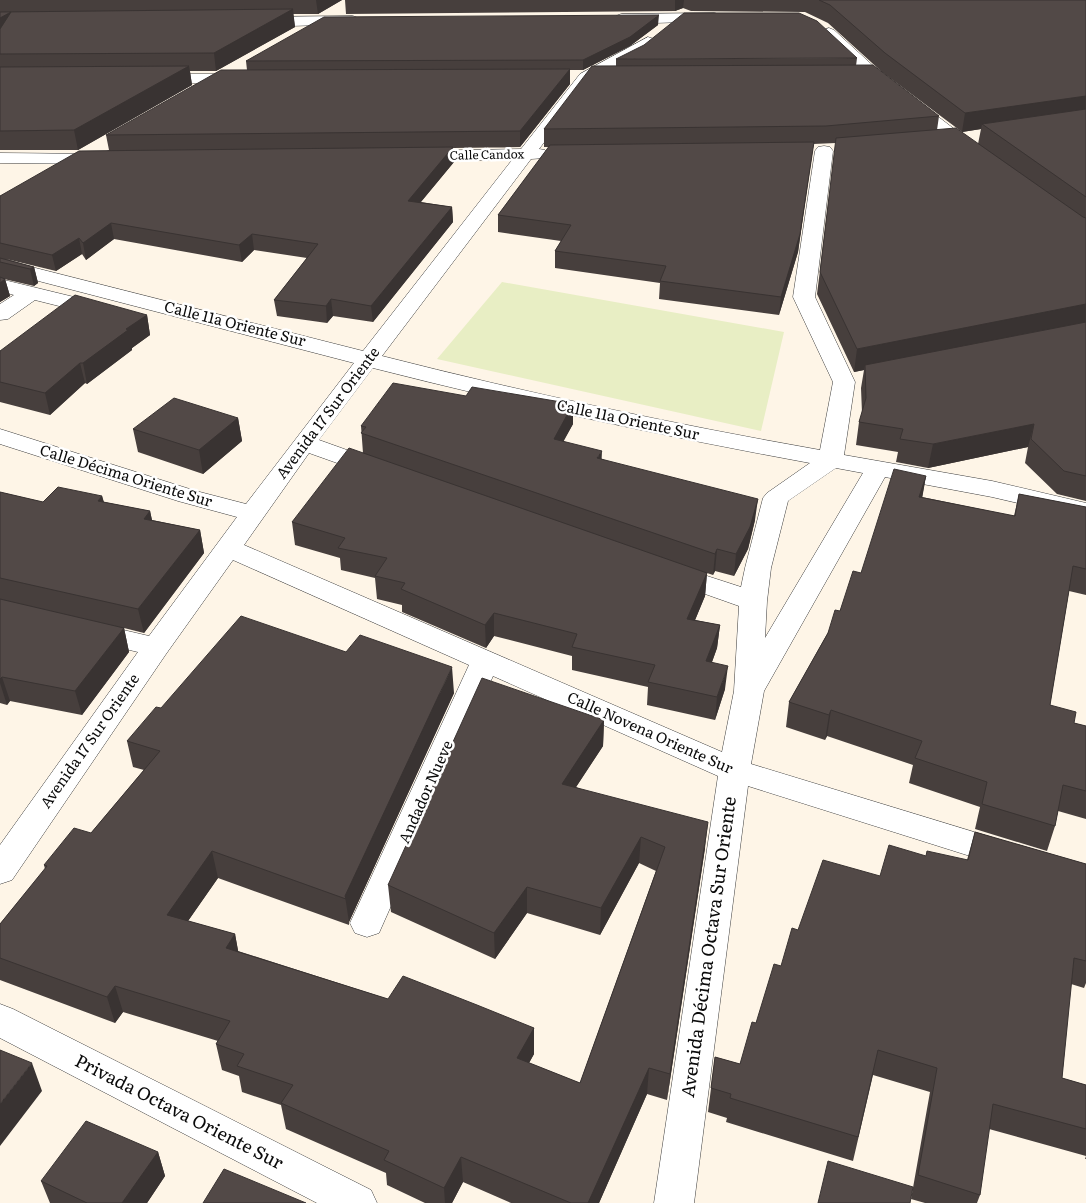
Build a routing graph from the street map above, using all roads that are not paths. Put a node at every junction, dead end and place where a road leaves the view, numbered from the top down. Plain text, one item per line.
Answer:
1 (350, 4) dead end
2 (697, 5) dead end
3 (678, 18) junction
4 (734, 18) edge
5 (609, 19) edge
6 (320, 21) junction
7 (370, 21) edge
8 (240, 22) edge
9 (814, 24) edge
10 (294, 36) edge
11 (244, 65) edge
12 (855, 76) edge
13 (875, 76) junction
14 (566, 77) edge
15 (586, 77) junction
16 (616, 77) edge
17 (139, 79) edge
18 (219, 79) junction
19 (258, 79) edge
20 (194, 93) edge
21 (985, 136) edge
22 (957, 140) junction
23 (929, 143) edge
24 (103, 145) dead end
25 (824, 151) dead end
26 (526, 154) junction
27 (556, 154) edge
28 (397, 156) edge
29 (0, 158) edge
30 (78, 159) junction
31 (118, 159) edge
32 (989, 163) edge
33 (55, 172) edge
34 (0, 265) edge
35 (0, 285) edge
36 (31, 293) junction
37 (0, 314) edge
38 (210, 318) junction
39 (369, 359) junction
40 (0, 436) edge
41 (304, 443) junction
42 (831, 460) junction
43 (878, 468) junction
44 (397, 476) edge
45 (1086, 511) edge
46 (253, 514) junction
47 (228, 548) junction
48 (650, 565) edge
49 (753, 602) junction
50 (68, 626) edge
51 (156, 647) junction
52 (485, 660) junction
53 (749, 691) junction
54 (734, 770) junction
55 (1038, 864) edge
56 (0, 871) edge
57 (367, 923) dead end
58 (0, 1020) edge
59 (357, 1203) edge
60 (674, 1203) edge

1 - 6 street
2 - 3 street, Avenida 17 Sur Oriente
3 - 4 street
3 - 5 street
3 - 15 street, Avenida 17 Sur Oriente
6 - 7 street
6 - 8 street
6 - 10 street
9 - 13 street
11 - 18 street
12 - 13 street
13 - 22 street
14 - 15 street
15 - 16 street
15 - 26 street, Avenida 17 Sur Oriente
17 - 18 street
18 - 19 street
18 - 20 street
21 - 22 street
22 - 23 street
22 - 32 street
24 - 30 street
25 - 42 street
26 - 27 street, Calle Candox
26 - 28 street, Calle Candox
26 - 39 street, Avenida 17 Sur Oriente
29 - 30 street
30 - 31 street
30 - 33 street
34 - 38 street, Calle 11a Oriente Sur
35 - 36 street
36 - 37 street
36 - 38 street
38 - 39 street, Calle 11a Oriente Sur
39 - 41 street, Avenida 17 Sur Oriente
39 - 42 street, Calle 11a Oriente Sur
40 - 46 street, Calle Décima Oriente Sur
41 - 44 street
41 - 46 street, Avenida 17 Sur Oriente
42 - 43 street, Calle 11a Oriente Sur
42 - 49 street, Avenida Décima Octava Sur Oriente
43 - 45 street, Calle 11a Oriente Sur
43 - 53 street, Avenida Décima Octava Sur Oriente
46 - 47 street, Avenida 17 Sur Oriente
47 - 51 street, Avenida 17 Sur Oriente
47 - 52 street, Calle Novena Oriente Sur
48 - 49 street
49 - 53 street, Avenida Décima Octava Sur Oriente
50 - 51 street
51 - 56 street, Avenida 17 Sur Oriente
52 - 54 street, Calle Novena Oriente Sur
52 - 57 street, Andador Nueve
53 - 54 street, Avenida Décima Octava Sur Oriente
54 - 55 street, Calle Novena Oriente Sur
54 - 60 street, Avenida Décima Octava Sur Oriente
58 - 59 street, Privada Octava Oriente Sur

